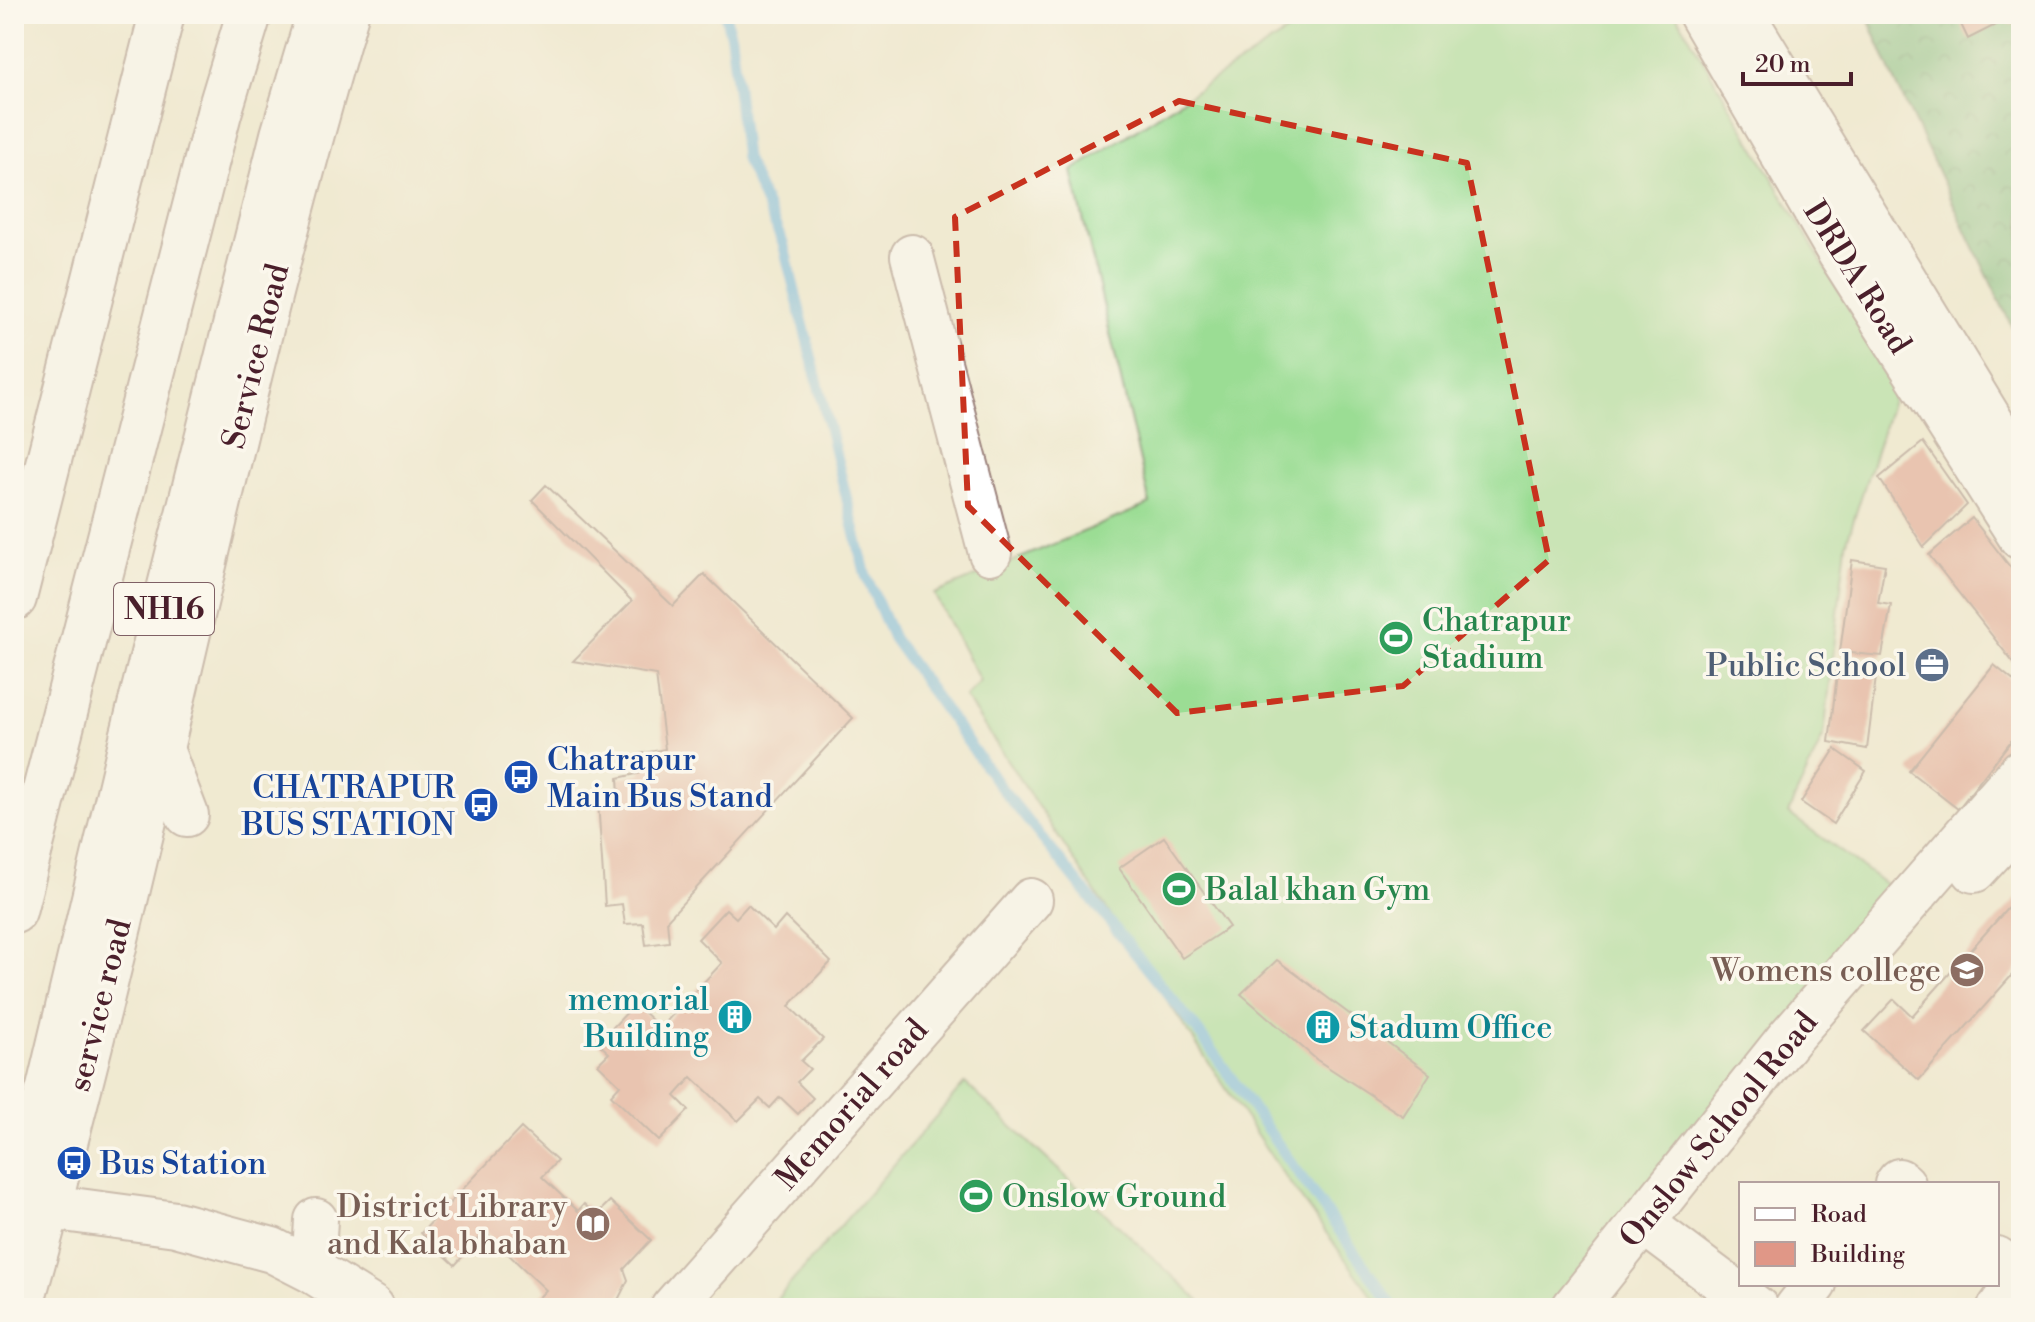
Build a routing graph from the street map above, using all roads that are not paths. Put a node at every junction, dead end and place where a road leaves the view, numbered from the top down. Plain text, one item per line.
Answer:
1 (162, 14) edge
2 (249, 14) edge
3 (319, 14) edge
4 (346, 14) edge
5 (1701, 14) edge
6 (1742, 14) edge
7 (912, 256) dead end
8 (2021, 471) edge
9 (2021, 537) edge
10 (990, 553) dead end
11 (14, 598) edge
12 (170, 700) joint
13 (160, 744) junction
14 (2021, 772) edge
15 (187, 815) dead end
16 (2021, 819) edge
17 (1031, 900) dead end
18 (14, 911) edge
19 (31, 1206) edge
20 (316, 1220) dead end
21 (1654, 1232) junction
22 (1999, 1260) edge
23 (313, 1271) junction
24 (1813, 1286) edge
25 (20, 1308) edge
26 (372, 1308) edge
27 (672, 1308) edge
28 (1574, 1308) edge
29 (1613, 1308) edge
30 (1757, 1308) edge
31 (1796, 1308) edge
32 (1999, 1308) edge

1 - 11 main road
2 - 18 main road, NH16
3 - 19 main road, NH16
4 - 12 main road, Service Road
5 - 9 main road, DRDA Road
6 - 8 main road, DRDA Road
7 - 10 street
12 - 13 main road, service road
13 - 15 street
13 - 19 main road, service road
14 - 21 main road, Onslow School Road
16 - 21 main road, Onslow School Road
17 - 27 street, Memorial road
19 - 23 main road
19 - 25 main road, service road
20 - 23 street
21 - 28 main road, Onslow School Road
21 - 29 main road, Onslow School Road
21 - 30 street
22 - 32 street
23 - 26 main road
24 - 31 street

